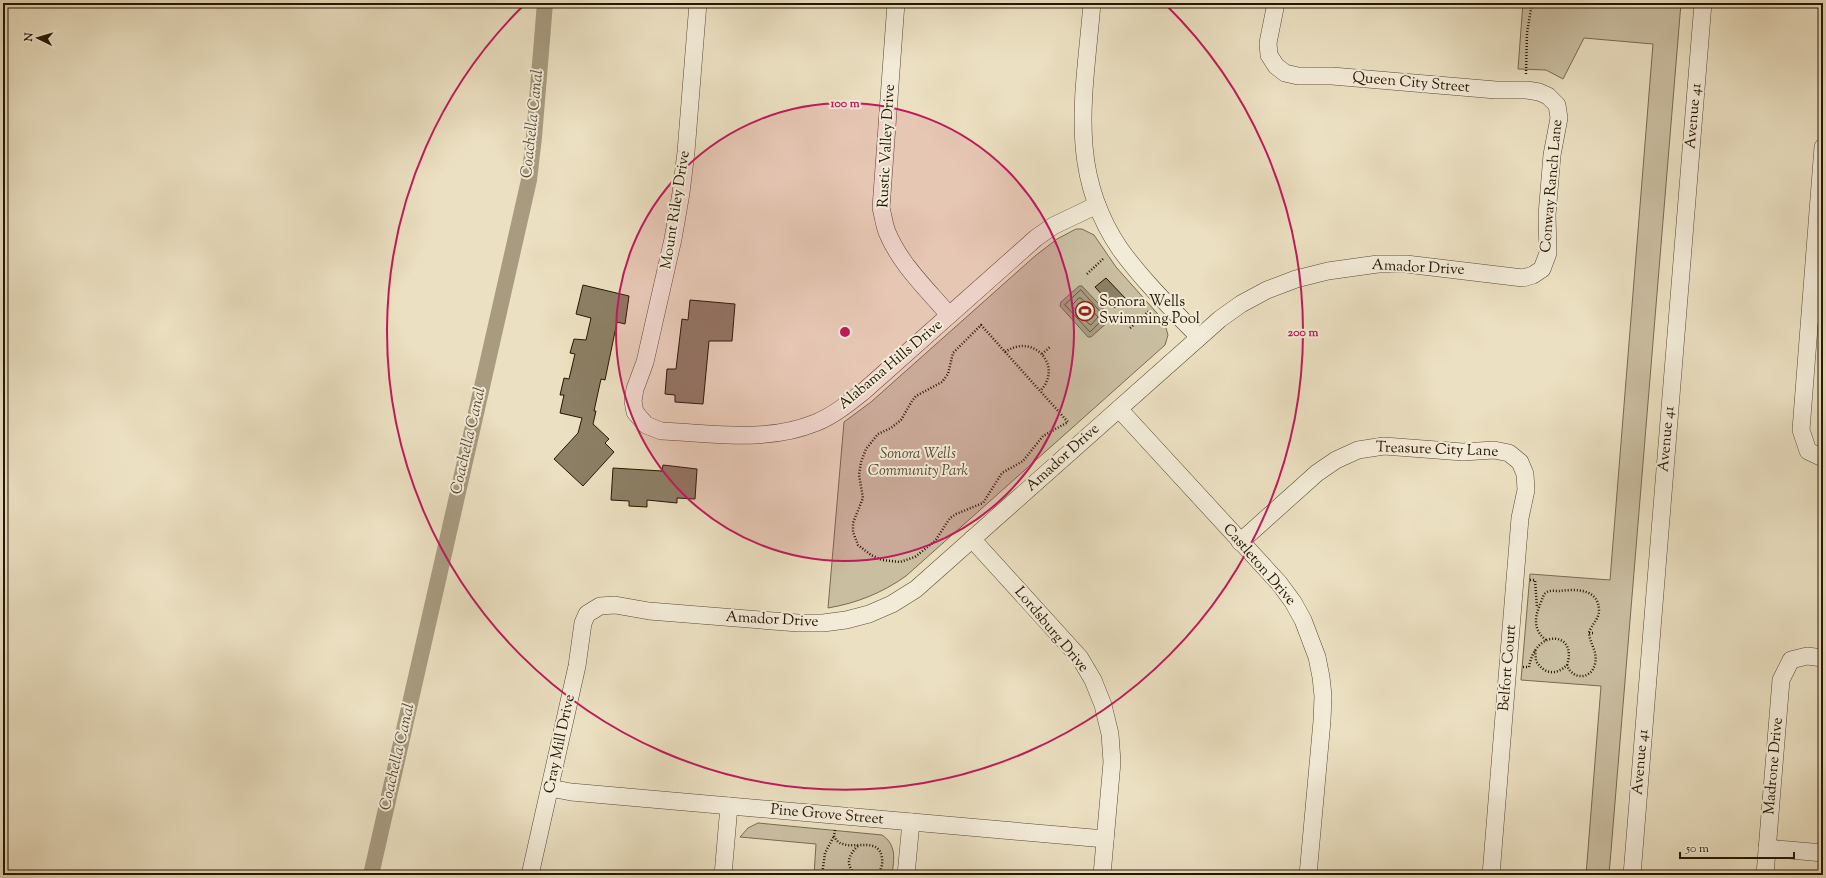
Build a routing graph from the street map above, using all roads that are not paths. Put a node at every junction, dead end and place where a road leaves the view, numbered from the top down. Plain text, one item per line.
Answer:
1 (698, 3) edge
2 (896, 3) edge
3 (1092, 3) edge
4 (1276, 3) edge
5 (1703, 3) edge
6 (1548, 96) joint
7 (1823, 147) edge
8 (1097, 205) junction
9 (1818, 263) edge
10 (1533, 275) joint
11 (949, 315) junction
12 (1199, 337) junction
13 (1119, 409) junction
14 (635, 412) joint
15 (1816, 454) edge
16 (1520, 462) joint
17 (972, 539) junction
18 (1240, 542) junction
19 (587, 614) joint
20 (1823, 658) edge
21 (550, 788) junction
22 (729, 806) junction
23 (911, 822) junction
24 (1105, 839) junction
25 (1767, 848) junction
26 (1823, 853) edge
27 (530, 875) edge
28 (723, 875) edge
29 (906, 875) edge
30 (1102, 875) edge
31 (1308, 875) edge
32 (1490, 875) edge
33 (1632, 875) edge
34 (1765, 875) edge

1 - 14 street, Mount Riley Drive
2 - 11 street, Rustic Valley Drive
3 - 8 street
4 - 6 street, Queen City Street
5 - 33 street, Avenue 41
6 - 10 street, Conway Ranch Lane
7 - 9 street
8 - 11 street, Alabama Hills Drive
8 - 12 street
9 - 15 street
10 - 12 street, Amador Drive
11 - 14 street, Alabama Hills Drive
12 - 13 street, Amador Drive
13 - 17 street, Amador Drive
13 - 18 street, Castleton Drive
16 - 18 street, Treasure City Lane
16 - 32 street, Belfort Court
17 - 19 street, Amador Drive
17 - 24 street, Lordsburg Drive
18 - 31 street, Castleton Drive
19 - 21 street, Cray Mill Drive
20 - 25 street, Madrone Drive
21 - 22 street, Pine Grove Street
21 - 27 street, Cray Mill Drive
22 - 23 street, Pine Grove Street
22 - 28 street
23 - 24 street, Pine Grove Street
23 - 29 street
24 - 30 street, Lordsburg Drive
25 - 26 street
25 - 34 street, Madrone Drive

